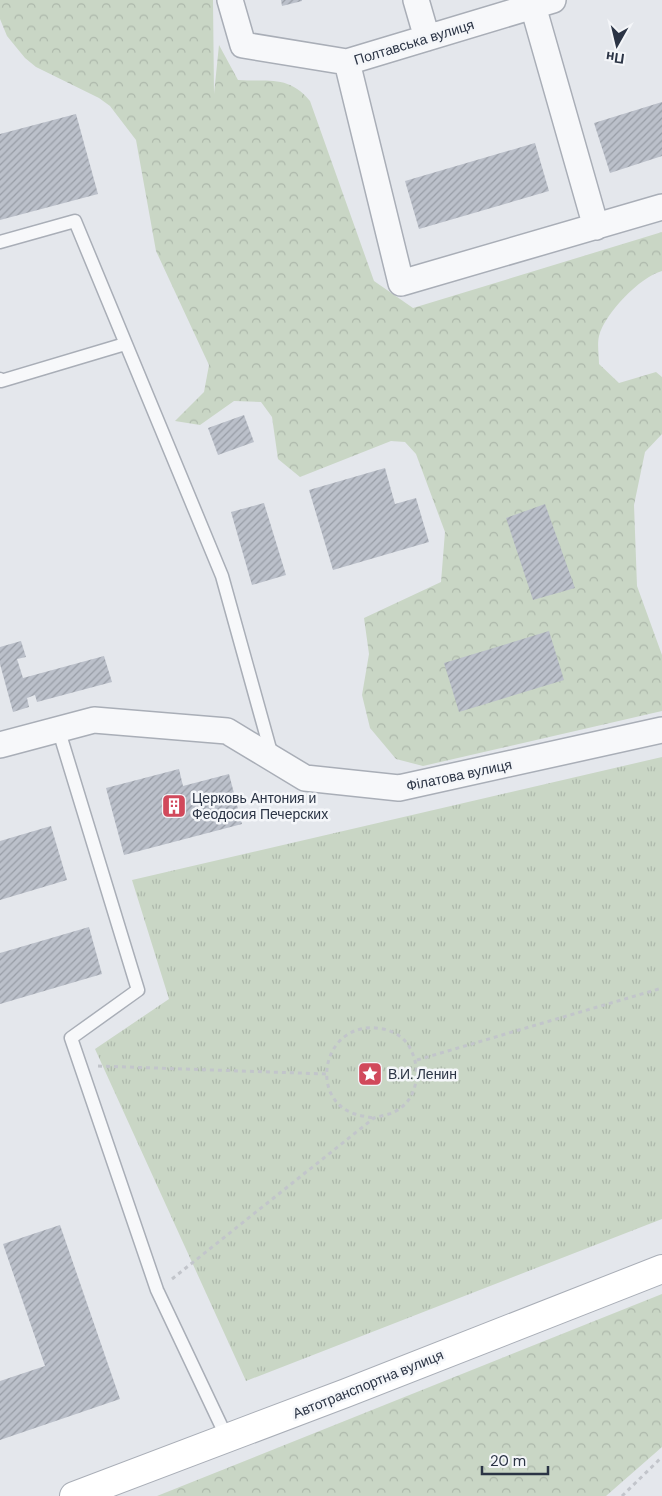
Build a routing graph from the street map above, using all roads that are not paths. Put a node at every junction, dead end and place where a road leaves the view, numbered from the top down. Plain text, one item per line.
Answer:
1 (230, 0) edge
2 (416, 0) edge
3 (543, 3) edge
4 (427, 38) junction
5 (347, 62) junction
6 (662, 207) edge
7 (596, 227) junction
8 (0, 242) edge
9 (125, 344) junction
10 (0, 379) edge
11 (58, 728) junction
12 (662, 730) edge
13 (0, 745) edge
14 (272, 758) junction
15 (662, 1269) edge
16 (227, 1438) junction
17 (74, 1496) edge

1 - 5 street, Полтавська вулиця
2 - 4 street
3 - 4 street, Полтавська вулиця
3 - 7 street
4 - 5 street, Полтавська вулиця
5 - 7 street
6 - 7 street
8 - 9 lane
9 - 10 lane
9 - 14 lane
11 - 13 street, Філатова вулиця
11 - 14 street, Філатова вулиця
11 - 16 lane
12 - 14 street, Філатова вулиця
15 - 16 main road, Автотранспортна вулиця
16 - 17 main road, Автотранспортна вулиця

